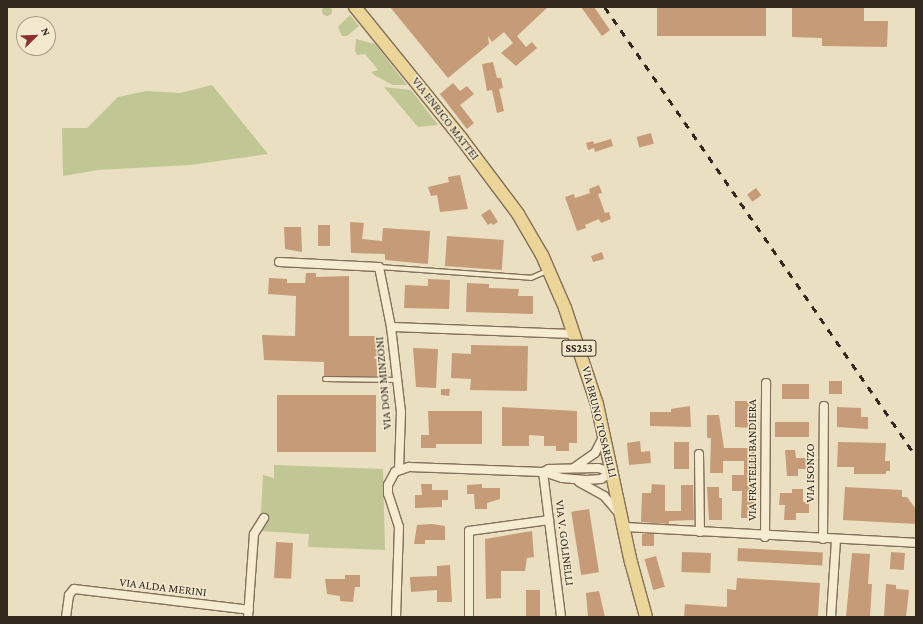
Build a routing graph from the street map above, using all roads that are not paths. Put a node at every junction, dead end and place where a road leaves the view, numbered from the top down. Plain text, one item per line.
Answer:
1 (355, 7) edge
2 (530, 234) joint
3 (279, 262) dead end
4 (379, 266) junction
5 (549, 270) junction
6 (391, 327) junction
7 (574, 334) junction
8 (325, 379) dead end
9 (397, 380) junction
10 (766, 383) dead end
11 (824, 406) dead end
12 (604, 434) junction
13 (699, 454) dead end
14 (573, 468) junction
15 (399, 469) junction
16 (543, 472) junction
17 (612, 472) junction
18 (575, 480) junction
19 (264, 518) dead end
20 (549, 520) junction
21 (623, 522) junction
22 (700, 532) junction
23 (765, 536) junction
24 (823, 539) junction
25 (836, 540) junction
26 (916, 543) edge
27 (248, 614) edge
28 (66, 617) edge
29 (396, 617) edge
30 (468, 617) edge
31 (561, 617) edge
32 (646, 617) edge
33 (831, 617) edge

1 - 2 main road, VIA ENRICO MATTEI
2 - 5 main road, VIA BRUNO TOSARELLI / SS253
3 - 4 street
4 - 5 lane
4 - 6 street, VIA DON MINZONI
5 - 7 main road, VIA BRUNO TOSARELLI / SS253
6 - 7 street
6 - 9 street, VIA DON MINZONI
7 - 12 main road, VIA BRUNO TOSARELLI / SS253
8 - 9 lane
9 - 15 street, VIA DON MINZONI
10 - 23 street, VIA FRATELLI BANDIERA
11 - 24 street, VIA ISONZO
12 - 14 street
12 - 17 main road, VIA BRUNO TOSARELLI / SS253
13 - 22 street
14 - 16 street
14 - 17 street
15 - 16 street
15 - 29 street
16 - 18 street
16 - 20 street, VIA V. GOLINELLI
17 - 18 street
17 - 21 main road, VIA BRUNO TOSARELLI / SS253
18 - 21 street
19 - 27 street
20 - 30 street
20 - 31 street, VIA V. GOLINELLI
21 - 22 street, VIA FRATELLI BANDIERA
21 - 32 main road, VIA BRUNO TOSARELLI / SS253
22 - 23 street, VIA FRATELLI BANDIERA
23 - 24 street, VIA FRATELLI BANDIERA
24 - 25 street, VIA FRATELLI BANDIERA
25 - 26 street, VIA FRATELLI BANDIERA
25 - 33 street
27 - 28 street, VIA ALDA MERINI

